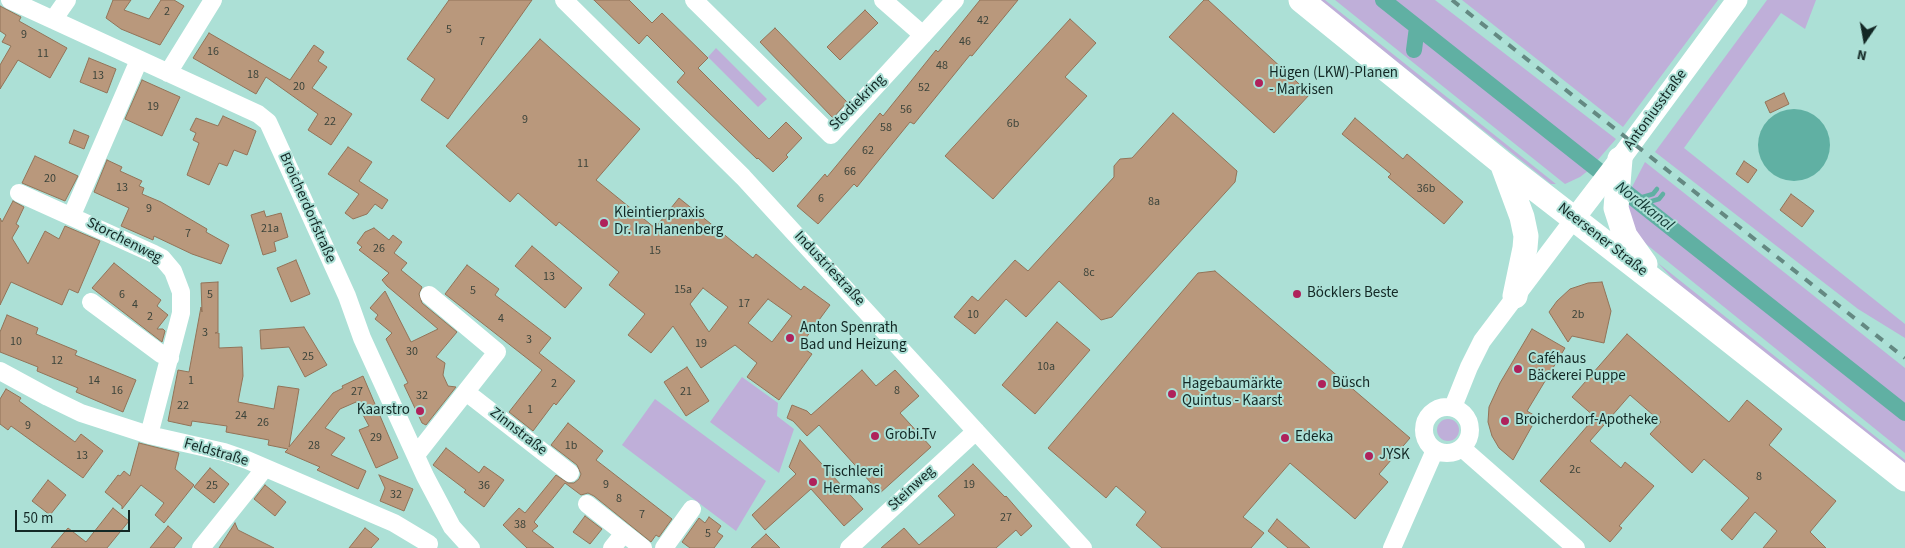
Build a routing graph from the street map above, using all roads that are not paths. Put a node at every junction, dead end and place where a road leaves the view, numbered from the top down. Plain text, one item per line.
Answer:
1 (10, 0) edge
2 (67, 0) edge
3 (213, 0) edge
4 (564, 0) edge
5 (694, 0) edge
6 (883, 0) edge
7 (955, 0) edge
8 (1301, 0) edge
9 (1737, 0) edge
10 (53, 20) junction
11 (923, 35) junction
12 (139, 60) junction
13 (168, 73) junction
14 (1620, 159) junction
15 (1502, 163) junction
16 (19, 193) dead end
17 (72, 215) junction
18 (1574, 218) junction
19 (1671, 294) junction
20 (430, 295) dead end
21 (1515, 296) junction
22 (92, 302) dead end
23 (170, 358) junction
24 (0, 371) edge
25 (466, 392) junction
26 (1453, 407) junction
27 (976, 431) junction
28 (149, 435) junction
29 (1462, 448) junction
30 (1435, 450) junction
31 (416, 455) junction
32 (265, 468) junction
33 (570, 473) dead end
34 (1905, 479) edge
35 (587, 504) dead end
36 (692, 509) dead end
37 (452, 527) junction
38 (624, 533) junction
39 (427, 546) edge
40 (201, 548) edge
41 (471, 548) edge
42 (612, 548) edge
43 (642, 548) edge
44 (664, 548) edge
45 (849, 548) edge
46 (1083, 548) edge
47 (1392, 548) edge
48 (1576, 548) edge

1 - 10 street, Broicherdorfstraße
2 - 10 street
3 - 13 street
4 - 27 street, Industriestraße
5 - 11 street, Stodiekring
6 - 11 street
7 - 11 street, Stodiekring
8 - 15 main road, Neersener Straße
9 - 14 street, Antoniusstraße
10 - 12 street, Broicherdorfstraße
12 - 13 street, Broicherdorfstraße
12 - 17 street, Storchenweg
13 - 31 street, Broicherdorfstraße
14 - 18 street, Antoniusstraße
14 - 19 main road
15 - 18 main road, Neersener Straße
15 - 21 main road
16 - 17 street, Storchenweg
17 - 23 street, Storchenweg
18 - 19 main road, Neersener Straße
18 - 21 street
19 - 34 main road, Neersener Straße
20 - 25 street
21 - 26 street
22 - 23 street
23 - 28 street, Storchenweg
24 - 28 street, Feldstraße
25 - 31 street
25 - 33 street, Zinnstraße
26 - 29 street
26 - 30 street
27 - 45 street, Steinweg
27 - 46 street, Industriestraße
28 - 32 street, Feldstraße
29 - 30 street
29 - 48 street
30 - 47 street
31 - 37 street, Broicherdorfstraße
32 - 39 street, Feldstraße
32 - 40 street
35 - 38 street
36 - 44 street
37 - 39 street
37 - 41 street, Broicherdorfstraße
38 - 42 street
38 - 43 street

